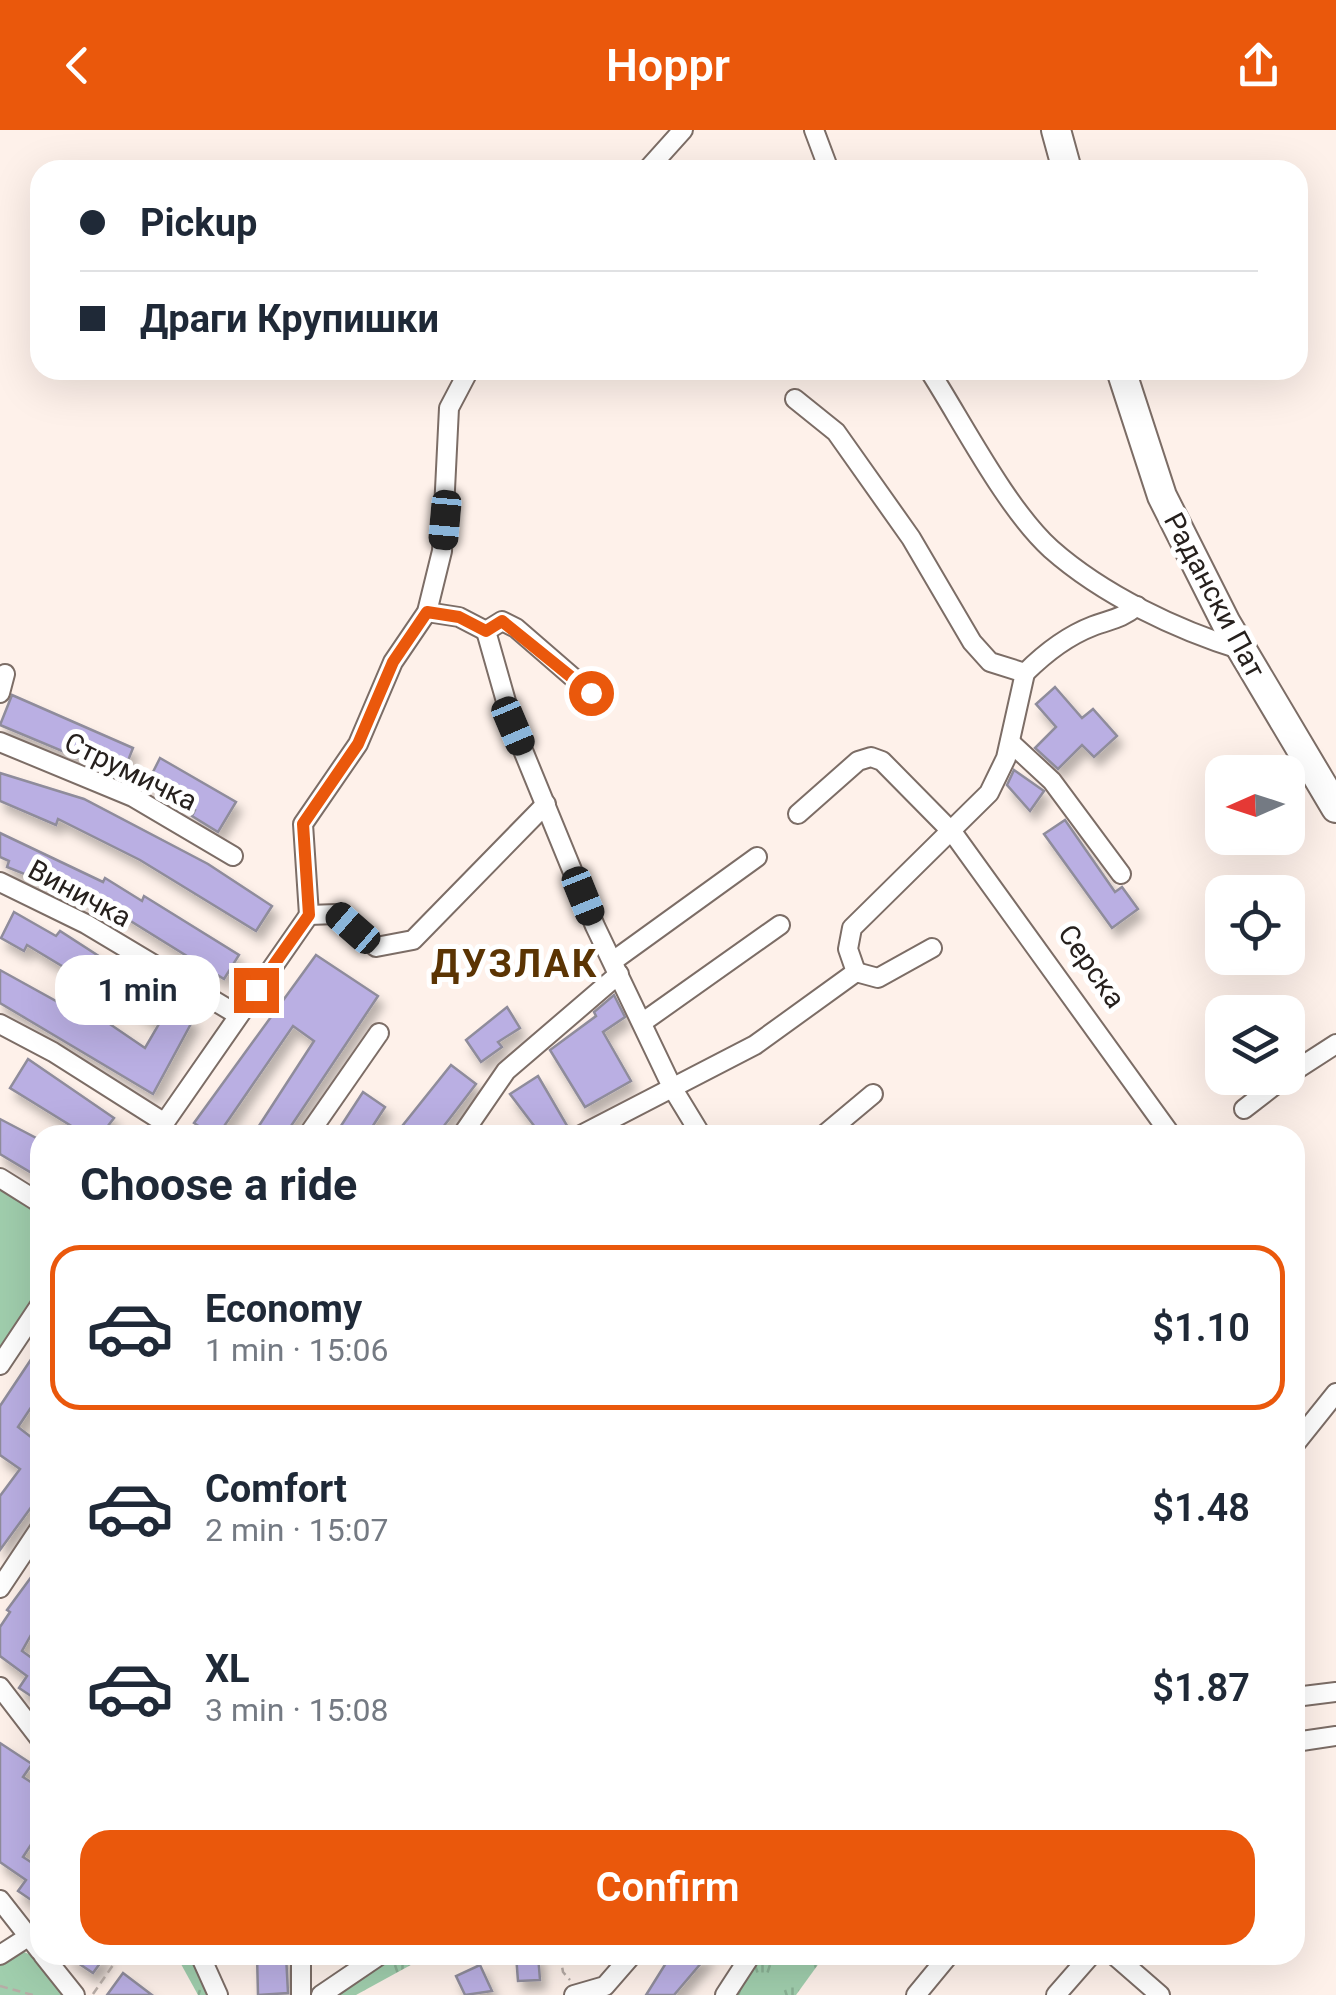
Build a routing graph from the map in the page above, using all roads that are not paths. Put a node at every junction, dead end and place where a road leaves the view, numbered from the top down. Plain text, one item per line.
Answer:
1 (684, 130) edge
2 (814, 130) edge
3 (1056, 130) edge
4 (656, 160) edge
5 (826, 160) edge
6 (1064, 160) edge
7 (464, 380) edge
8 (935, 380) edge
9 (1124, 380) edge
10 (795, 399) dead end
11 (1137, 606) junction
12 (427, 612) junction
13 (486, 631) junction
14 (1242, 650) junction
15 (1025, 672) junction
16 (591, 693) dead end
17 (0, 742) edge
18 (1010, 742) junction
19 (546, 804) junction
20 (1336, 808) edge
21 (798, 814) dead end
22 (953, 833) junction
23 (233, 856) dead end
24 (758, 857) dead end
25 (1121, 874) dead end
26 (0, 882) edge
27 (309, 915) junction
28 (780, 925) dead end
29 (932, 948) dead end
30 (616, 968) junction
31 (856, 972) junction
32 (238, 1015) junction
33 (643, 1022) junction
34 (0, 1024) edge
35 (379, 1033) dead end
36 (1336, 1044) edge
37 (1305, 1064) edge
38 (673, 1089) junction
39 (873, 1094) dead end
40 (1262, 1095) edge
41 (1244, 1109) dead end
42 (154, 1125) edge
43 (163, 1125) edge
44 (315, 1125) edge
45 (472, 1125) edge
46 (611, 1125) edge
47 (694, 1125) edge
48 (836, 1125) edge
49 (1164, 1125) edge
50 (0, 1178) edge
51 (30, 1196) edge
52 (30, 1320) edge
53 (0, 1365) edge
54 (1336, 1393) edge
55 (1305, 1432) edge
56 (30, 1543) edge
57 (0, 1588) edge
58 (0, 1687) edge
59 (1336, 1692) edge
60 (1305, 1696) edge
61 (30, 1727) edge
62 (1336, 1736) edge
63 (1305, 1741) edge
64 (0, 1900) edge
65 (30, 1939) edge
66 (30, 1949) edge
67 (0, 1955) edge
68 (51, 1965) edge
69 (204, 1965) edge
70 (300, 1965) edge
71 (365, 1965) edge
72 (624, 1965) edge
73 (744, 1965) edge
74 (941, 1965) edge
75 (1082, 1965) edge
76 (1126, 1965) edge
77 (75, 1995) edge
78 (218, 1995) edge
79 (302, 1995) edge
80 (321, 1995) edge
81 (575, 1995) edge
82 (724, 1995) edge
83 (916, 1995) edge
84 (1056, 1995) edge
85 (1160, 1995) edge

1 - 4 street
2 - 5 street
3 - 6 street
7 - 12 street
8 - 11 street
9 - 14 street, Радански Пат
10 - 15 street
11 - 14 street
11 - 15 street
12 - 13 street
12 - 27 street
13 - 16 street
13 - 19 street
14 - 20 street, Радански Пат
15 - 18 street
17 - 23 street, Струмичка
18 - 22 street
18 - 25 street
19 - 27 street
19 - 30 street
21 - 22 street
22 - 31 street
22 - 49 street
24 - 30 street
26 - 32 street, Виничка
27 - 32 street
28 - 33 street
29 - 31 street
30 - 33 street
30 - 45 street
31 - 38 street
32 - 43 street
33 - 38 street
34 - 42 street
35 - 44 street
36 - 37 street
38 - 46 street
38 - 47 street
39 - 48 street
40 - 41 street
50 - 51 street
52 - 53 street
54 - 55 street
56 - 57 street
58 - 61 street
59 - 60 street
62 - 63 street
64 - 65 street
66 - 67 street
68 - 77 street
69 - 78 street
70 - 79 street
71 - 80 street
72 - 81 street
73 - 82 street
74 - 83 street
75 - 84 street
76 - 85 street

